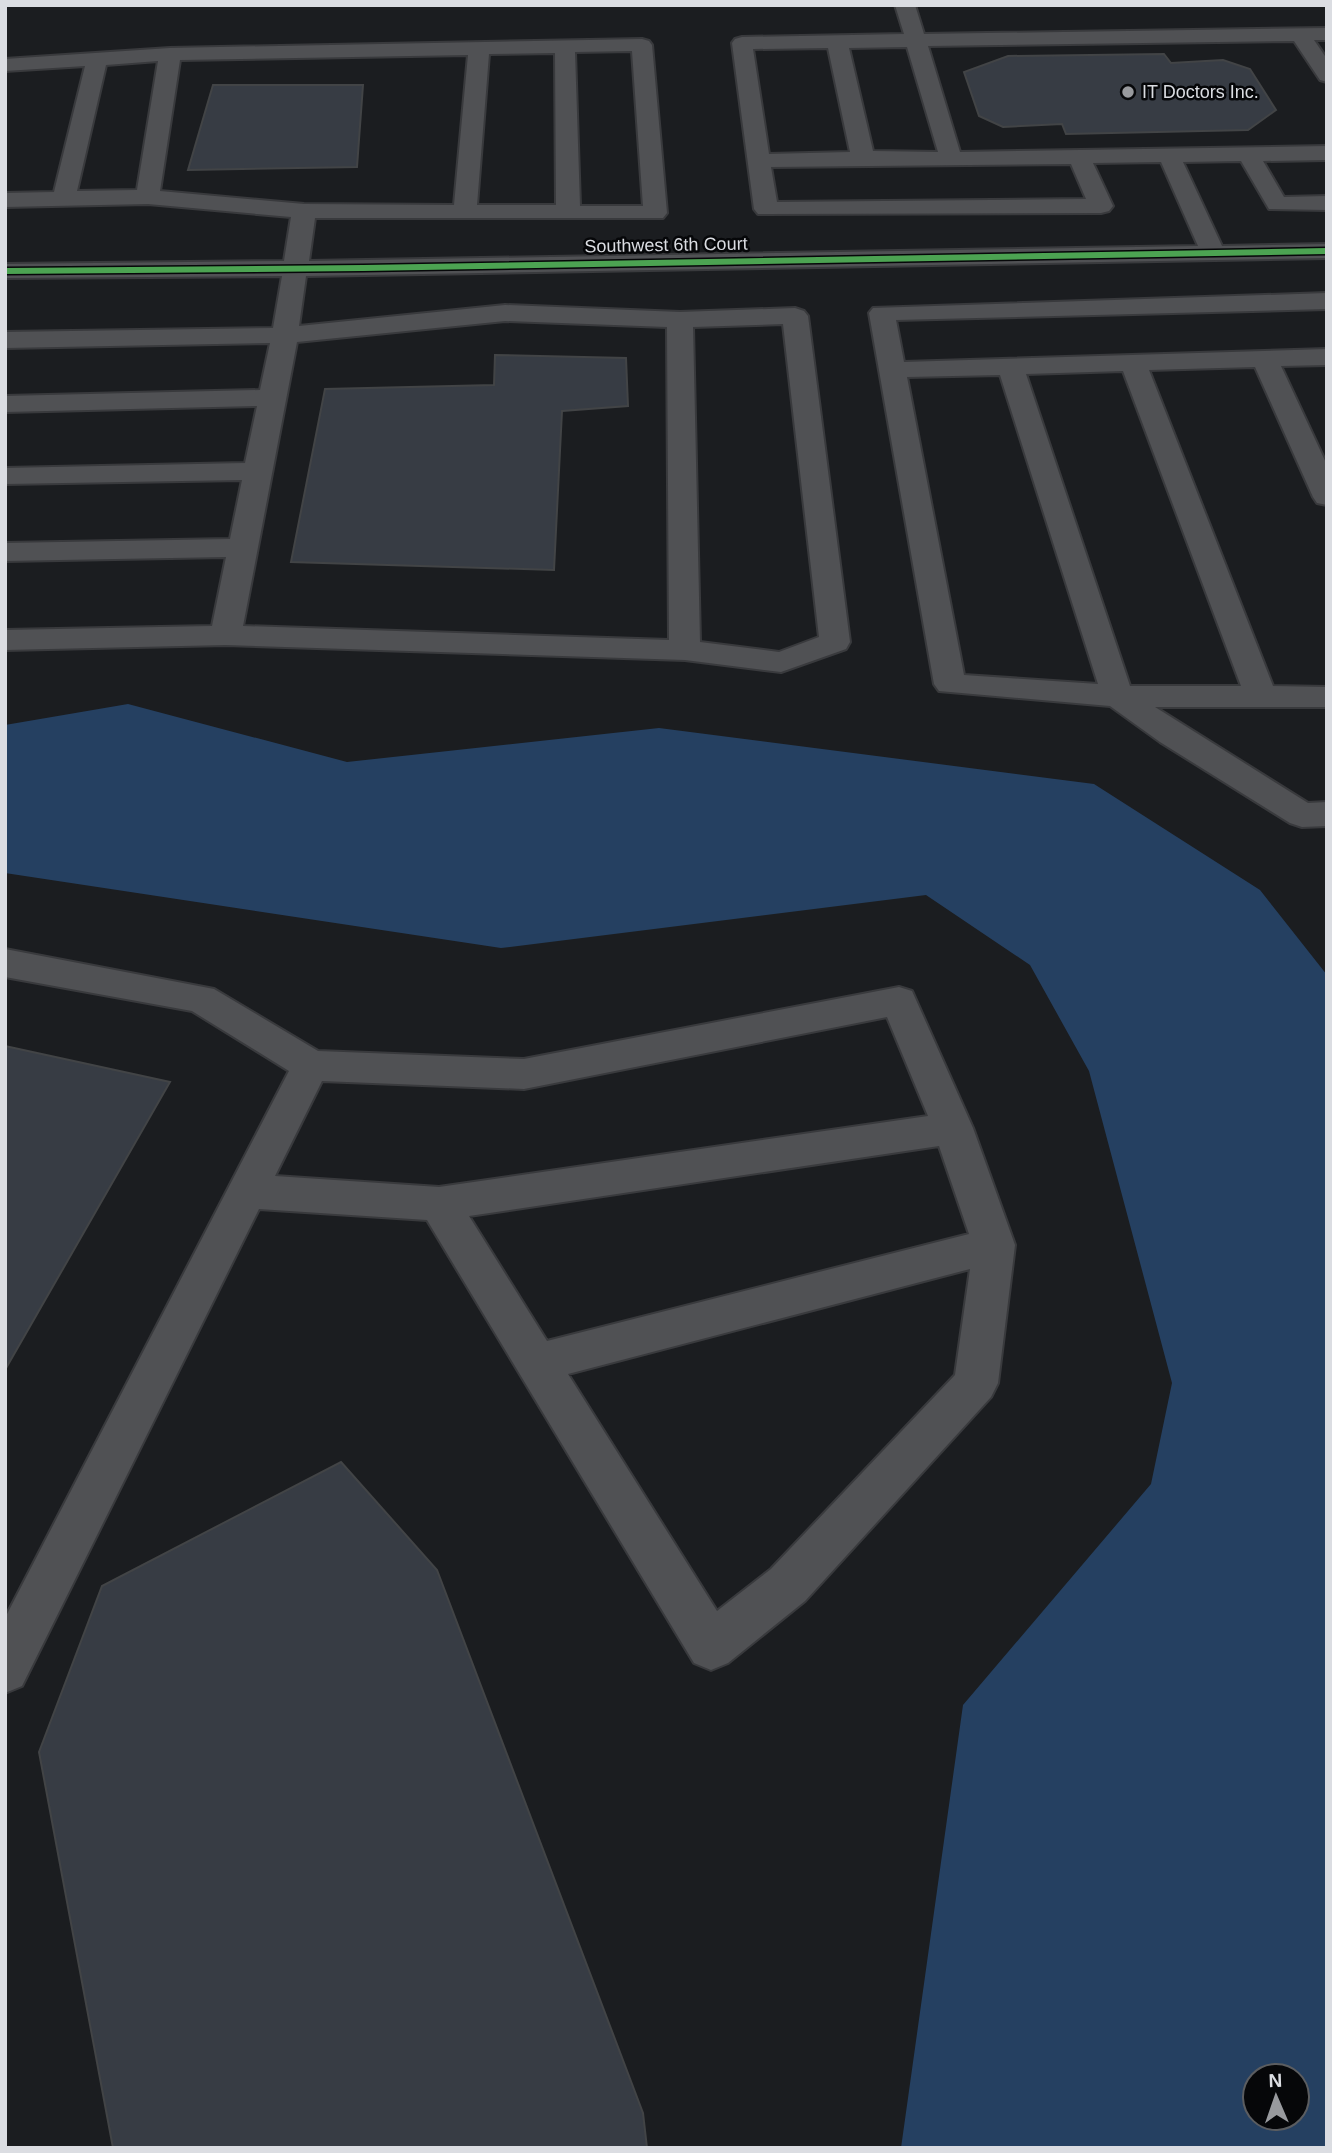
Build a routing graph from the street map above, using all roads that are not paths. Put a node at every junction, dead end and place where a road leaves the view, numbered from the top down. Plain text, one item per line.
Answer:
1 (905, 5) edge
2 (1300, 34) junction
3 (1327, 34) edge
4 (837, 42) junction
5 (915, 42) junction
6 (565, 47) junction
7 (479, 48) junction
8 (170, 54) junction
9 (97, 59) junction
10 (5, 65) edge
11 (1327, 76) edge
12 (1327, 153) edge
13 (1248, 155) junction
14 (1169, 156) junction
15 (1079, 157) junction
16 (863, 158) junction
17 (951, 159) junction
18 (759, 161) junction
19 (148, 197) junction
20 (64, 199) junction
21 (5, 200) edge
22 (1327, 203) edge
23 (304, 211) junction
24 (464, 212) junction
25 (568, 213) junction
26 (1327, 251) edge
27 (1213, 253) junction
28 (295, 268) junction
29 (5, 271) edge
30 (1327, 301) edge
31 (680, 320) junction
32 (285, 335) junction
33 (5, 340) edge
34 (1327, 357) edge
35 (1265, 359) junction
36 (1133, 363) junction
37 (1011, 366) junction
38 (893, 370) junction
39 (272, 398) junction
40 (5, 404) edge
41 (258, 471) junction
42 (5, 476) edge
43 (1327, 497) edge
44 (242, 548) junction
45 (5, 552) edge
46 (226, 635) junction
47 (5, 640) edge
48 (685, 650) junction
49 (1118, 696) junction
50 (1261, 697) junction
51 (1327, 697) edge
52 (1327, 814) edge
53 (5, 963) edge
54 (311, 1066) junction
55 (953, 1128) junction
56 (247, 1191) junction
57 (439, 1204) junction
58 (993, 1245) junction
59 (537, 1363) junction
60 (5, 1669) edge

1 - 5 street
2 - 3 street
2 - 5 street
2 - 11 street
4 - 5 street
4 - 16 street
4 - 18 street
5 - 17 street
6 - 7 street
6 - 25 street
6 - 25 street
7 - 8 street
7 - 24 street
8 - 9 street
8 - 19 street
9 - 10 street
9 - 20 street
12 - 13 street
13 - 14 street
13 - 22 street
14 - 15 street
14 - 27 street
15 - 17 street
15 - 18 street
16 - 17 street
16 - 18 street
19 - 20 street
19 - 23 street
20 - 21 street
23 - 24 street
23 - 28 street
24 - 25 street
26 - 27 street, Southwest 6th Court
27 - 28 street, Southwest 6th Court
28 - 29 street, Southwest 6th Court
28 - 32 street
30 - 38 street
31 - 32 street
31 - 48 street
31 - 48 street
32 - 33 street
32 - 39 street
34 - 35 street
35 - 36 street
35 - 43 street
36 - 37 street
36 - 50 street
37 - 38 street
37 - 49 street
38 - 49 street
39 - 40 street
39 - 41 street
41 - 42 street
41 - 44 street
44 - 45 street
44 - 46 street
46 - 47 street
46 - 48 street
49 - 50 street
49 - 52 street
50 - 51 street
53 - 54 street
54 - 55 street
54 - 56 street
55 - 57 street
55 - 58 street
56 - 57 street
56 - 60 street
57 - 59 street
58 - 59 street
58 - 59 street

